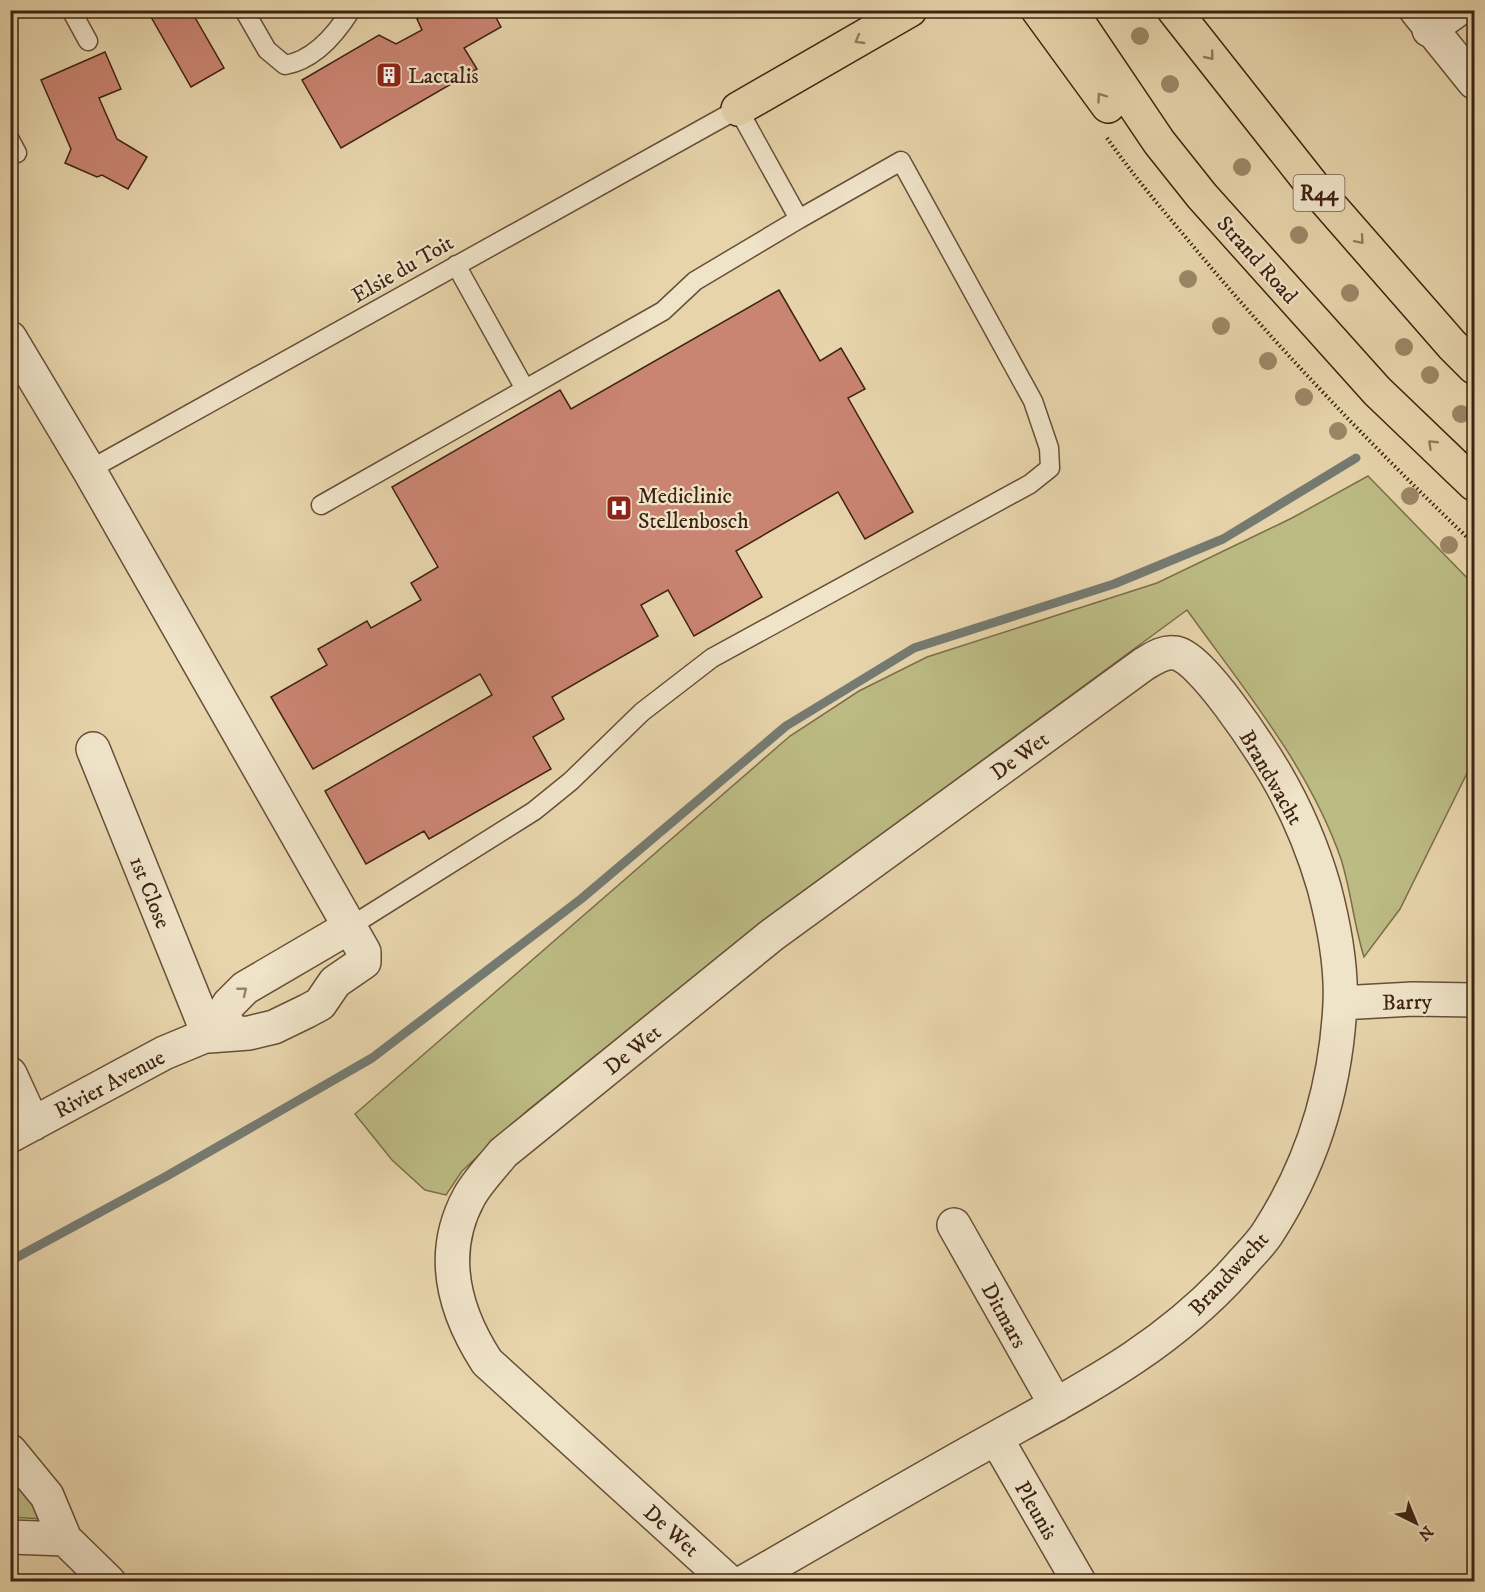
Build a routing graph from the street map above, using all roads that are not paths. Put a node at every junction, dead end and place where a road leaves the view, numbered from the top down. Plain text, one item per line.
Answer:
1 (71, 10) edge
2 (244, 10) edge
3 (351, 10) edge
4 (910, 10) edge
5 (1070, 10) edge
6 (1174, 10) edge
7 (1456, 10) edge
8 (1028, 17) edge
9 (1422, 20) edge
10 (88, 41) dead end
11 (1474, 82) edge
12 (738, 109) junction
13 (799, 219) junction
14 (456, 265) junction
15 (1299, 305) junction
16 (10, 338) edge
17 (1474, 367) edge
18 (525, 389) junction
19 (89, 470) junction
20 (1474, 484) edge
21 (321, 505) dead end
22 (1214, 684) joint
23 (93, 749) dead end
24 (351, 926) junction
25 (1474, 1000) edge
26 (1340, 1003) junction
27 (209, 1036) junction
28 (10, 1074) edge
29 (22, 1130) edge
30 (954, 1225) dead end
31 (1056, 1405) junction
32 (996, 1438) junction
33 (10, 1451) edge
34 (10, 1537) edge
35 (65, 1539) junction
36 (109, 1581) edge
37 (729, 1581) edge
38 (744, 1581) edge
39 (1079, 1581) edge

1 - 10 lane
2 - 3 lane
4 -> 12 main road
5 - 15 main road, Strand Road
6 -> 17 main road, R44
7 - 9 street
15 -> 8 main road
9 - 11 street
12 - 13 lane
12 - 14 lane, Elsie du Toit
13 - 18 lane
13 - 24 lane
14 - 18 lane
14 - 19 lane, Elsie du Toit
20 -> 15 main road, Strand Road
16 - 19 street
18 - 21 lane
19 - 24 street
22 - 26 street, Brandwacht
22 - 37 street, De Wet
23 - 27 street, 1st Close
27 -> 24 street
24 - 27 street, Rivier Avenue
25 - 26 street, Barry
26 - 31 street, Brandwacht
27 - 29 street, Rivier Avenue
28 - 29 street
30 - 31 street, Ditmars
31 - 32 street, Brandwacht
32 - 38 street, Brandwacht
32 - 39 street, Pleunis
33 - 35 street
34 - 35 street
35 - 36 street

